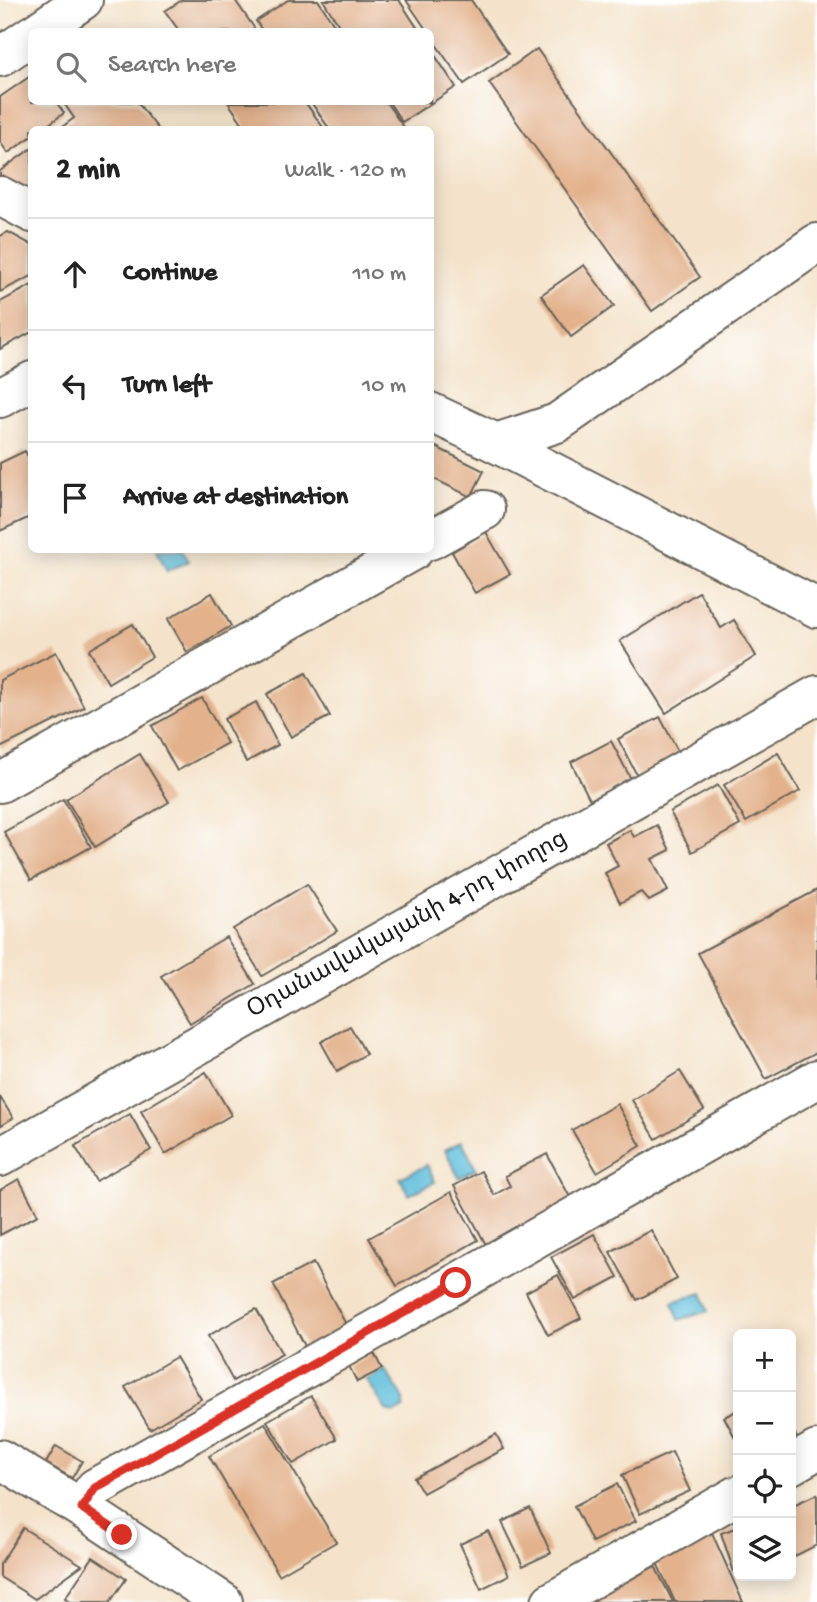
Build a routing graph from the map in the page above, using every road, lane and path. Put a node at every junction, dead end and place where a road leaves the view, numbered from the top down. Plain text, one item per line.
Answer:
1 (83, 0) edge
2 (43, 28) edge
3 (28, 38) edge
4 (0, 57) edge
5 (0, 197) edge
6 (28, 211) edge
7 (817, 243) edge
8 (28, 383) edge
9 (0, 398) edge
10 (434, 414) edge
11 (496, 443) junction
12 (485, 510) dead end
13 (434, 538) edge
14 (409, 553) edge
15 (817, 608) edge
16 (817, 695) edge
17 (0, 783) edge
18 (817, 1079) edge
19 (0, 1157) edge
20 (817, 1450) edge
21 (0, 1459) edge
22 (796, 1462) edge
23 (733, 1498) edge
24 (82, 1508) junction
25 (223, 1602) edge
26 (551, 1602) edge

1 - 2 street
3 - 4 street
5 - 6 street
7 - 11 street
8 - 9 street
10 - 11 street
11 - 15 street
12 - 13 street
14 - 17 street
16 - 19 street, Օդանավակայանի 4-րդ փողոց
18 - 24 street
20 - 22 street
21 - 24 street
23 - 26 street
24 - 25 street

